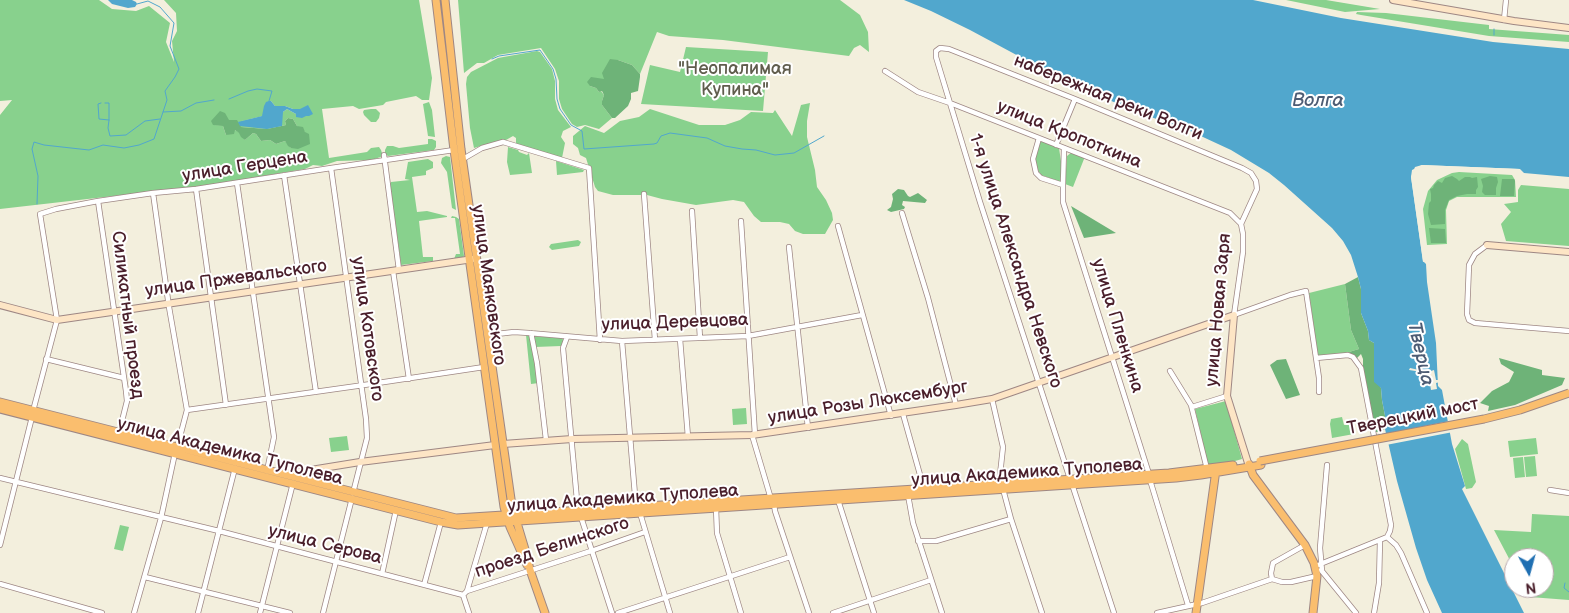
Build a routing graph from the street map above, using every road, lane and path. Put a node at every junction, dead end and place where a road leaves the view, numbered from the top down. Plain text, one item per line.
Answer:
1 (436, 0) edge
2 (444, 0) edge
3 (1395, 0) edge
4 (1506, 0) edge
5 (1504, 20) junction
6 (1569, 28) edge
7 (936, 51) joint
8 (885, 71) dead end
9 (1075, 99) junction
10 (950, 103) junction
11 (1039, 138) junction
12 (1056, 144) junction
13 (1064, 148) junction
14 (454, 150) junction
15 (384, 155) dead end
16 (463, 159) junction
17 (384, 161) junction
18 (331, 168) junction
19 (284, 175) junction
20 (237, 183) junction
21 (1063, 186) junction
22 (196, 190) junction
23 (1257, 190) joint
24 (153, 193) junction
25 (644, 194) dead end
26 (98, 201) junction
27 (692, 211) dead end
28 (902, 213) dead end
29 (741, 221) dead end
30 (1241, 224) junction
31 (838, 226) dead end
32 (1487, 245) joint
33 (789, 247) dead end
34 (1569, 252) edge
35 (477, 259) junction
36 (469, 260) junction
37 (396, 270) junction
38 (347, 278) junction
39 (300, 284) junction
40 (253, 292) junction
41 (211, 298) junction
42 (169, 304) junction
43 (0, 305) edge
44 (114, 312) junction
45 (862, 314) junction
46 (1234, 315) junction
47 (1223, 318) junction
48 (57, 320) junction
49 (1234, 322) junction
50 (798, 326) junction
51 (1569, 332) edge
52 (531, 333) junction
53 (488, 335) junction
54 (748, 336) junction
55 (568, 337) junction
56 (700, 338) junction
57 (680, 339) junction
58 (600, 340) junction
59 (655, 340) junction
60 (622, 341) junction
61 (1113, 357) junction
62 (1316, 358) junction
63 (46, 359) junction
64 (484, 367) junction
65 (1170, 371) dead end
66 (124, 378) junction
67 (409, 379) junction
68 (1039, 383) junction
69 (361, 386) junction
70 (316, 392) junction
71 (1319, 392) dead end
72 (1569, 395) edge
73 (1227, 396) junction
74 (269, 399) junction
75 (992, 399) junction
76 (0, 402) edge
77 (226, 405) junction
78 (956, 405) junction
79 (1192, 407) junction
80 (0, 409) edge
81 (187, 410) junction
82 (32, 414) junction
83 (903, 414) junction
84 (891, 416) junction
85 (808, 428) junction
86 (119, 433) junction
87 (754, 435) junction
88 (631, 437) junction
89 (688, 437) junction
90 (572, 439) junction
91 (546, 440) junction
92 (499, 444) junction
93 (176, 451) junction
94 (360, 462) junction
95 (1260, 463) joint
96 (1249, 465) junction
97 (1327, 465) dead end
98 (235, 468) junction
99 (1216, 470) junction
100 (266, 471) junction
101 (1205, 472) junction
102 (281, 477) junction
103 (1149, 477) junction
104 (0, 478) edge
105 (16, 482) junction
106 (293, 483) junction
107 (1069, 483) junction
108 (1001, 487) junction
109 (924, 489) junction
110 (914, 490) junction
111 (1550, 490) dead end
112 (1569, 493) edge
113 (908, 495) junction
114 (352, 496) junction
115 (838, 500) junction
116 (772, 502) junction
117 (716, 508) junction
118 (396, 510) junction
119 (638, 510) junction
120 (580, 514) junction
121 (161, 518) junction
122 (507, 518) junction
123 (516, 518) junction
124 (1010, 519) junction
125 (441, 522) junction
126 (487, 523) junction
127 (219, 531) junction
128 (645, 532) junction
129 (1386, 537) junction
130 (1380, 540) junction
131 (0, 541) edge
132 (918, 541) junction
133 (1305, 545) junction
134 (276, 547) junction
135 (592, 551) junction
136 (790, 557) junction
137 (336, 562) junction
138 (1318, 569) junction
139 (530, 570) junction
140 (382, 574) junction
141 (145, 577) junction
142 (730, 578) junction
143 (1272, 579) junction
144 (931, 580) junction
145 (0, 584) edge
146 (424, 585) junction
147 (468, 590) junction
148 (204, 591) junction
149 (463, 595) junction
150 (665, 599) junction
151 (870, 601) junction
152 (1197, 604) junction
153 (262, 606) junction
154 (1188, 606) junction
155 (102, 613) edge
156 (134, 613) edge
157 (198, 613) edge
158 (260, 613) edge
159 (290, 613) edge
160 (323, 613) edge
161 (469, 613) edge
162 (545, 613) edge
163 (612, 613) edge
164 (618, 613) edge
165 (670, 613) edge
166 (741, 613) edge
167 (809, 613) edge
168 (833, 613) edge
169 (874, 613) edge
170 (942, 613) edge
171 (1042, 613) edge
172 (1114, 613) edge
173 (1157, 613) edge
174 (1196, 613) edge
175 (1313, 613) edge
176 (1356, 613) edge
177 (1374, 613) edge
178 (1427, 613) edge

1 - 14 main road, улица Маяковского
2 - 16 main road, улица Маяковского
3 - 5 street
4 - 5 street
5 - 6 street
7 - 9 street, набережная реки Волги
7 - 10 street, 1-я улица Александра Невского
8 - 10 street, улица Кропоткина
9 - 12 street
9 - 23 street, набережная реки Волги
10 - 11 street, улица Кропоткина
10 - 68 street, 1-я улица Александра Невского
11 - 12 street, улица Кропоткина
11 - 21 street
12 - 13 street, улица Кропоткина
13 - 21 street, улица Пленкина
13 - 30 street, улица Кропоткина
14 - 17 street, улица Герцена
14 - 36 main road, улица Маяковского
15 - 17 street
16 - 35 main road, улица Маяковского
16 - 58 street
17 - 18 street, улица Герцена
17 - 37 street
18 - 19 street, улица Герцена
18 - 38 street, улица Котовского
19 - 20 street, улица Герцена
19 - 39 street
20 - 22 street, улица Герцена
20 - 40 street
21 - 61 street, улица Пленкина
22 - 24 street, улица Герцена
22 - 41 street
23 - 30 street, улица Новая Заря
24 - 26 street, улица Герцена
24 - 42 street
25 - 59 street
26 - 44 street, Силикатный проезд
26 - 48 street, улица Герцена
27 - 56 street
28 - 78 street
29 - 54 street
30 - 46 street, улица Новая Заря
31 - 45 street
32 - 34 street
32 - 51 street
33 - 50 street
35 - 36 street, улица Пржевальского
35 - 53 main road, улица Маяковского
36 - 37 street, улица Пржевальского
36 - 64 main road, улица Маяковского
37 - 38 street, улица Пржевальского
37 - 67 street
38 - 39 street, улица Пржевальского
38 - 69 street, улица Котовского
39 - 40 street, улица Пржевальского
39 - 70 street
40 - 41 street, улица Пржевальского
40 - 74 street
41 - 42 street, улица Пржевальского
41 - 77 street
42 - 44 street, улица Пржевальского
42 - 81 street
43 - 48 street, улица Пржевальского
44 - 48 street, улица Пржевальского
44 - 66 street, Силикатный проезд
45 - 50 street, улица Деревцова
45 - 84 street
46 - 47 street, улица Розы Люксембург
46 - 49 street, улица Новая Заря
46 - 62 street, улица Розы Люксембург
47 - 49 street
47 - 61 street, улица Розы Люксембург
48 - 63 street
49 - 73 street, улица Новая Заря
50 - 54 street, улица Деревцова
50 - 85 street
52 - 53 street, улица Деревцова
52 - 55 street, улица Деревцова
52 - 91 street
53 - 92 main road, улица Маяковского
54 - 56 street, улица Деревцова
54 - 87 street
55 - 58 street, улица Деревцова
55 - 90 street
56 - 57 street, улица Деревцова
57 - 59 street, улица Деревцова
57 - 89 street
58 - 60 street, улица Деревцова
59 - 60 street, улица Деревцова
60 - 88 street
61 - 68 street, улица Розы Люксембург
61 - 103 street, улица Пленкина
62 - 71 street
62 - 129 street
63 - 66 street
63 - 82 street
64 - 67 street
64 - 92 main road, улица Маяковского
65 - 79 street
66 - 86 street, Силикатный проезд
67 - 69 street
68 - 75 street, улица Розы Люксембург
68 - 107 street, 1-я улица Александра Невского
69 - 70 street
69 - 94 street, улица Котовского
70 - 74 street
72 - 95 main road, Тверецкий мост, bridge
73 - 79 street
73 - 96 street, улица Новая Заря
74 - 77 street
74 - 100 street
75 - 78 street, улица Розы Люксембург
75 - 108 street
76 - 82 main road, улица Академика Туполева
77 - 81 street
78 - 83 street, улица Розы Люксембург
79 - 101 street
80 - 82 main road, улица Академика Туполева
81 - 93 street
82 - 86 main road, улица Академика Туполева
82 - 93 main road, улица Академика Туполева
82 - 105 street
83 - 84 street, улица Розы Люксембург
83 - 109 street
84 - 85 street, улица Розы Люксембург
85 - 87 street, улица Розы Люксембург
86 - 93 main road, улица Академика Туполева
87 - 89 street, улица Розы Люксембург
87 - 116 street
88 - 89 street, улица Розы Люксембург
88 - 90 street, улица Розы Люксембург
88 - 119 street
90 - 91 street, улица Розы Люксембург
90 - 120 street
91 - 92 street, улица Розы Люксембург
92 - 94 street, улица Розы Люксембург
92 - 122 main road, улица Маяковского
92 - 123 main road, улица Маяковского
93 - 98 main road, улица Академика Туполева
93 - 100 main road, улица Академика Туполева
93 - 121 street
94 - 102 street, улица Розы Люксембург
94 - 114 street, улица Котовского
95 - 96 main road, улица Академика Туполева
96 - 99 main road, улица Академика Туполева
96 - 133 main road
97 - 138 street
98 - 102 main road, улица Академика Туполева
98 - 127 street
99 - 101 main road, улица Академика Туполева
99 - 152 main road
100 - 102 main road, улица Академика Туполева
101 - 103 main road, улица Академика Туполева
102 - 106 main road, улица Академика Туполева
102 - 114 main road, улица Академика Туполева
103 - 107 main road, улица Академика Туполева
103 - 154 street, улица Пленкина
104 - 105 street, улица Серова
105 - 121 street, улица Серова
105 - 131 street
106 - 114 main road, улица Академика Туполева
106 - 134 street
107 - 108 main road, улица Академика Туполева
107 - 172 street, 1-я улица Александра Невского
108 - 109 main road, улица Академика Туполева
108 - 113 main road, улица Академика Туполева
108 - 124 street
109 - 110 main road, улица Академика Туполева
110 - 113 main road
110 - 116 main road, улица Академика Туполева
111 - 112 street
113 - 115 main road, улица Академика Туполева
113 - 132 street
114 - 118 main road, улица Академика Туполева
114 - 122 main road, улица Академика Туполева
114 - 137 street, улица Котовского
115 - 116 main road, улица Академика Туполева
115 - 151 street
116 - 117 main road, улица Академика Туполева
116 - 119 main road, улица Академика Туполева
116 - 136 street
117 - 119 main road, улица Академика Туполева
117 - 142 street
118 - 125 main road, улица Академика Туполева
118 - 140 street
119 - 120 main road, улица Академика Туполева
119 - 120 main road, улица Академика Туполева
119 - 128 street
120 - 123 main road, улица Академика Туполева
120 - 135 street
121 - 127 street, улица Серова
121 - 141 street
122 - 123 main road, улица Академика Туполева
122 - 126 main road, улица Академика Туполева
122 - 139 main road, улица Маяковского
123 - 139 main road, улица Маяковского
124 - 132 street
124 - 171 street
125 - 126 main road, улица Академика Туполева
125 - 146 street
126 - 147 street, проезд Белинского
127 - 134 street, улица Серова
127 - 148 street
128 - 135 street, проезд Белинского
128 - 150 street
129 - 130 street
129 - 178 street
130 - 138 street
130 - 177 street
132 - 144 street
133 - 138 main road
133 - 143 street
134 - 137 street, улица Серова
134 - 153 street
135 - 139 street, проезд Белинского
135 - 163 street
136 - 142 street
136 - 167 street
137 - 140 street, улица Серова
137 - 160 street, улица Котовского
138 - 143 street
138 - 175 main road
138 - 176 street
139 - 147 street, проезд Белинского
139 - 162 main road, улица Маяковского
140 - 146 street, улица Серова
141 - 148 street
141 - 156 street
142 - 150 street
142 - 166 street
143 - 152 street
144 - 151 street
144 - 170 street
145 - 155 street
146 - 149 street, улица Серова
147 - 149 street, проезд Белинского
148 - 153 street
148 - 157 street
149 - 161 street
150 - 164 street
150 - 165 street
151 - 168 street
151 - 169 street
152 - 154 street
152 - 174 main road
153 - 158 street
153 - 159 street
154 - 173 street

